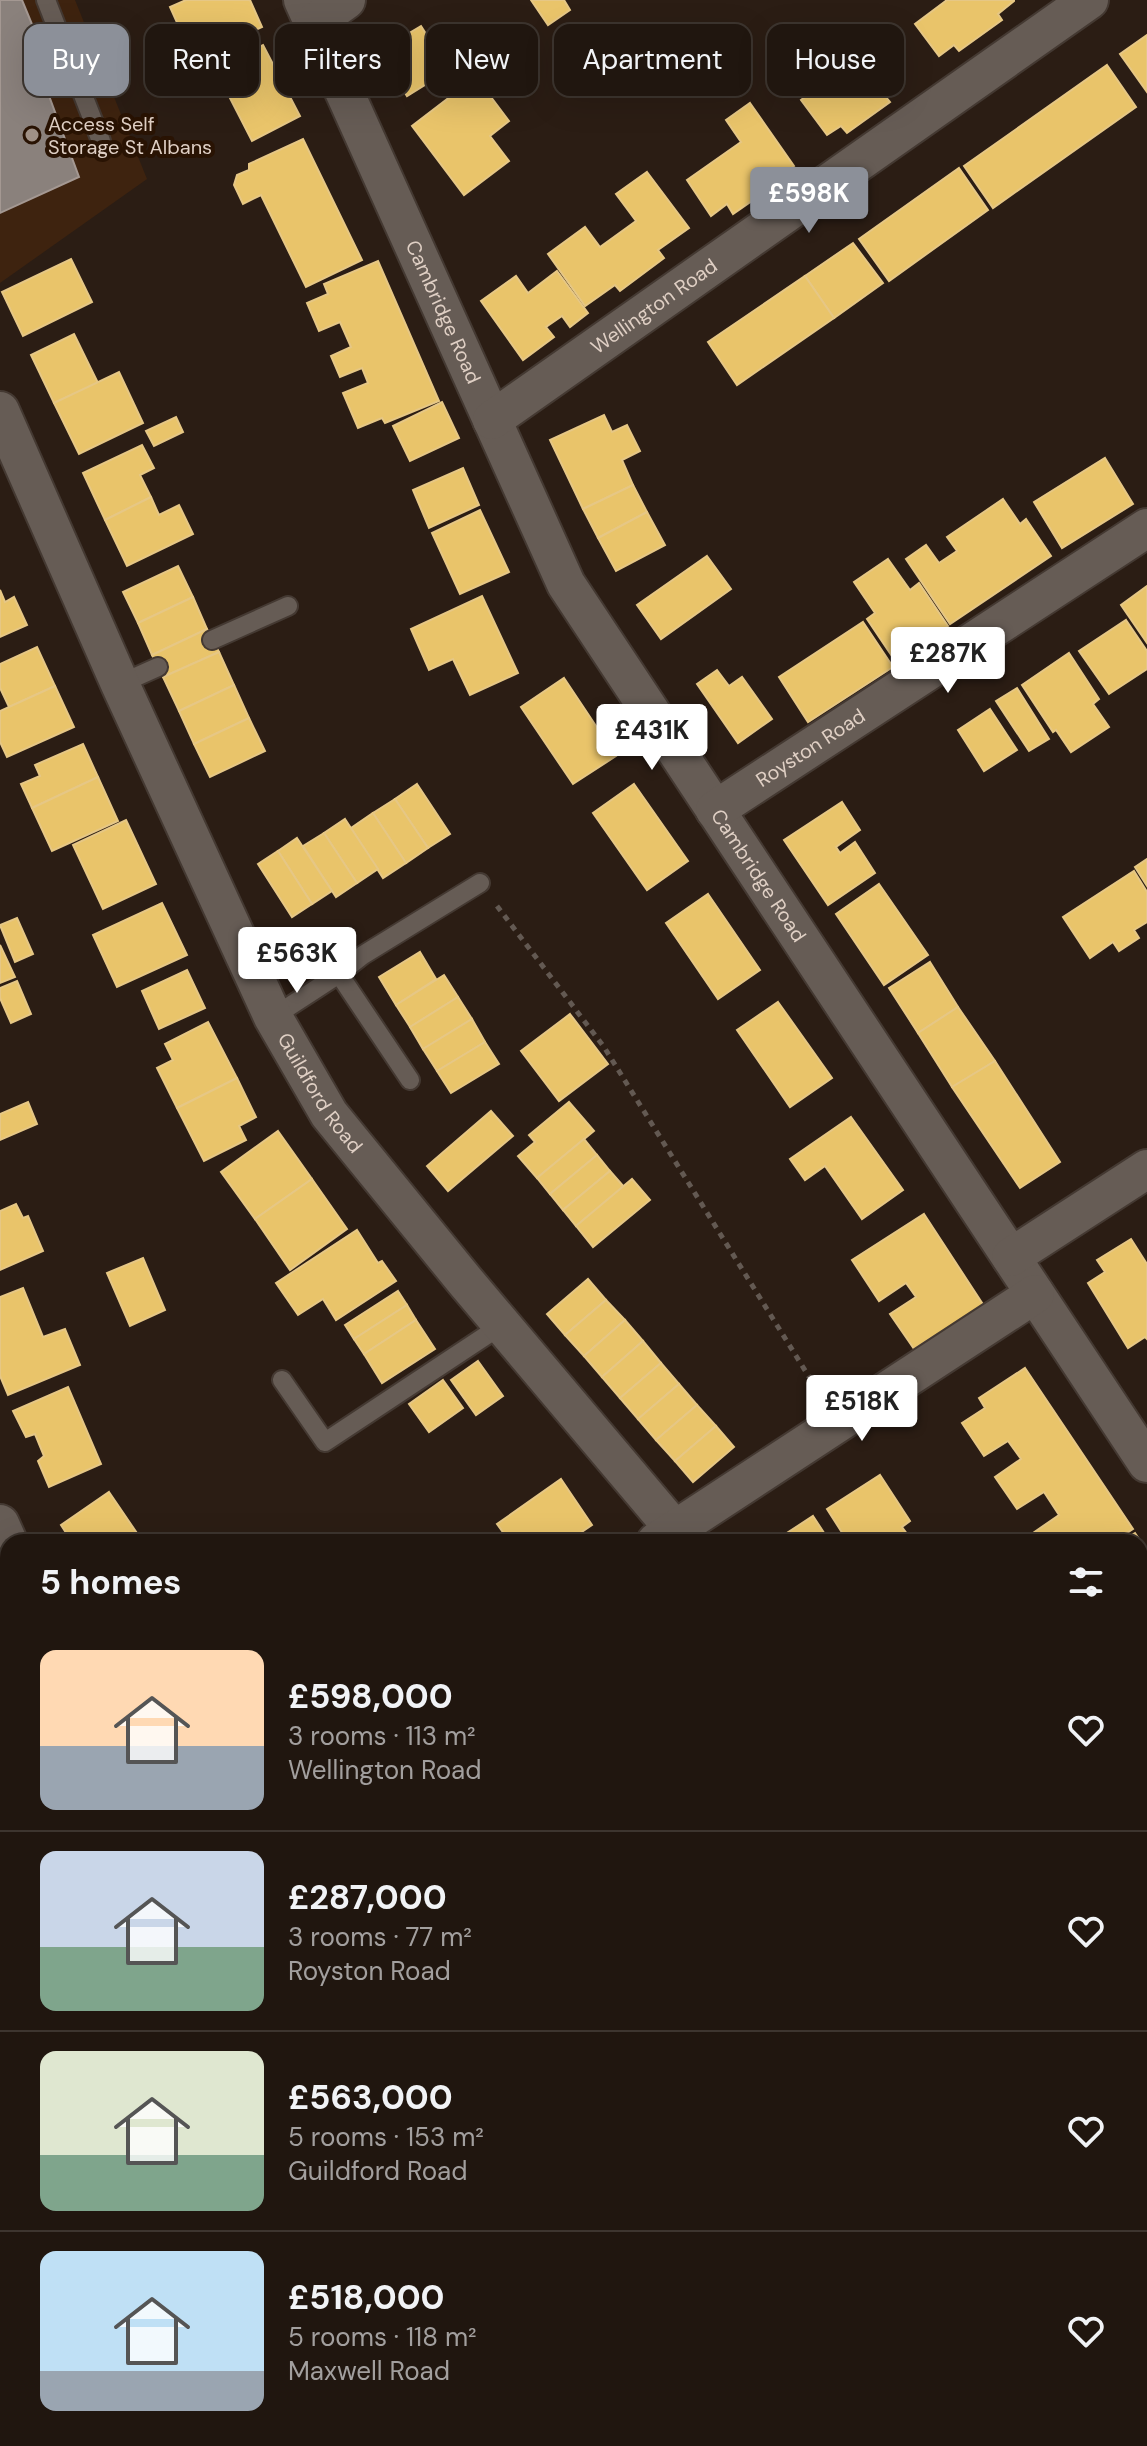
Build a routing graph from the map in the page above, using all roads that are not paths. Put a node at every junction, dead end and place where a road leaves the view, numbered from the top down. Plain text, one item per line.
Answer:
1 (46, 0) edge
2 (346, 0) edge
3 (1089, 0) edge
4 (308, 12) edge
5 (101, 141) dead end
6 (0, 411) edge
7 (492, 420) junction
8 (1147, 528) edge
9 (288, 606) dead end
10 (212, 640) dead end
11 (158, 667) dead end
12 (120, 684) junction
13 (715, 810) junction
14 (480, 883) road end
15 (339, 974) junction
16 (273, 1017) junction
17 (410, 1080) dead end
18 (1147, 1169) edge
19 (1011, 1257) junction
20 (1035, 1294) junction
21 (502, 1325) junction
22 (282, 1380) dead end
23 (1147, 1463) edge
24 (663, 1534) edge
25 (668, 1534) edge

1 - 5 lane
2 - 4 street
3 - 7 street, Wellington Road
4 - 7 street, Cambridge Road
6 - 12 street, Guildford Road
7 - 13 street, Cambridge Road
8 - 13 street, Royston Road
9 - 10 lane
11 - 12 lane
12 - 16 street, Guildford Road
13 - 19 street, Cambridge Road
14 - 15 lane
15 - 16 lane
15 - 17 lane
16 - 21 street, Guildford Road
18 - 19 street
19 - 20 street, Cambridge Road
20 - 23 street, Cambridge Road
20 - 25 street
21 - 22 lane
21 - 24 street, Guildford Road

